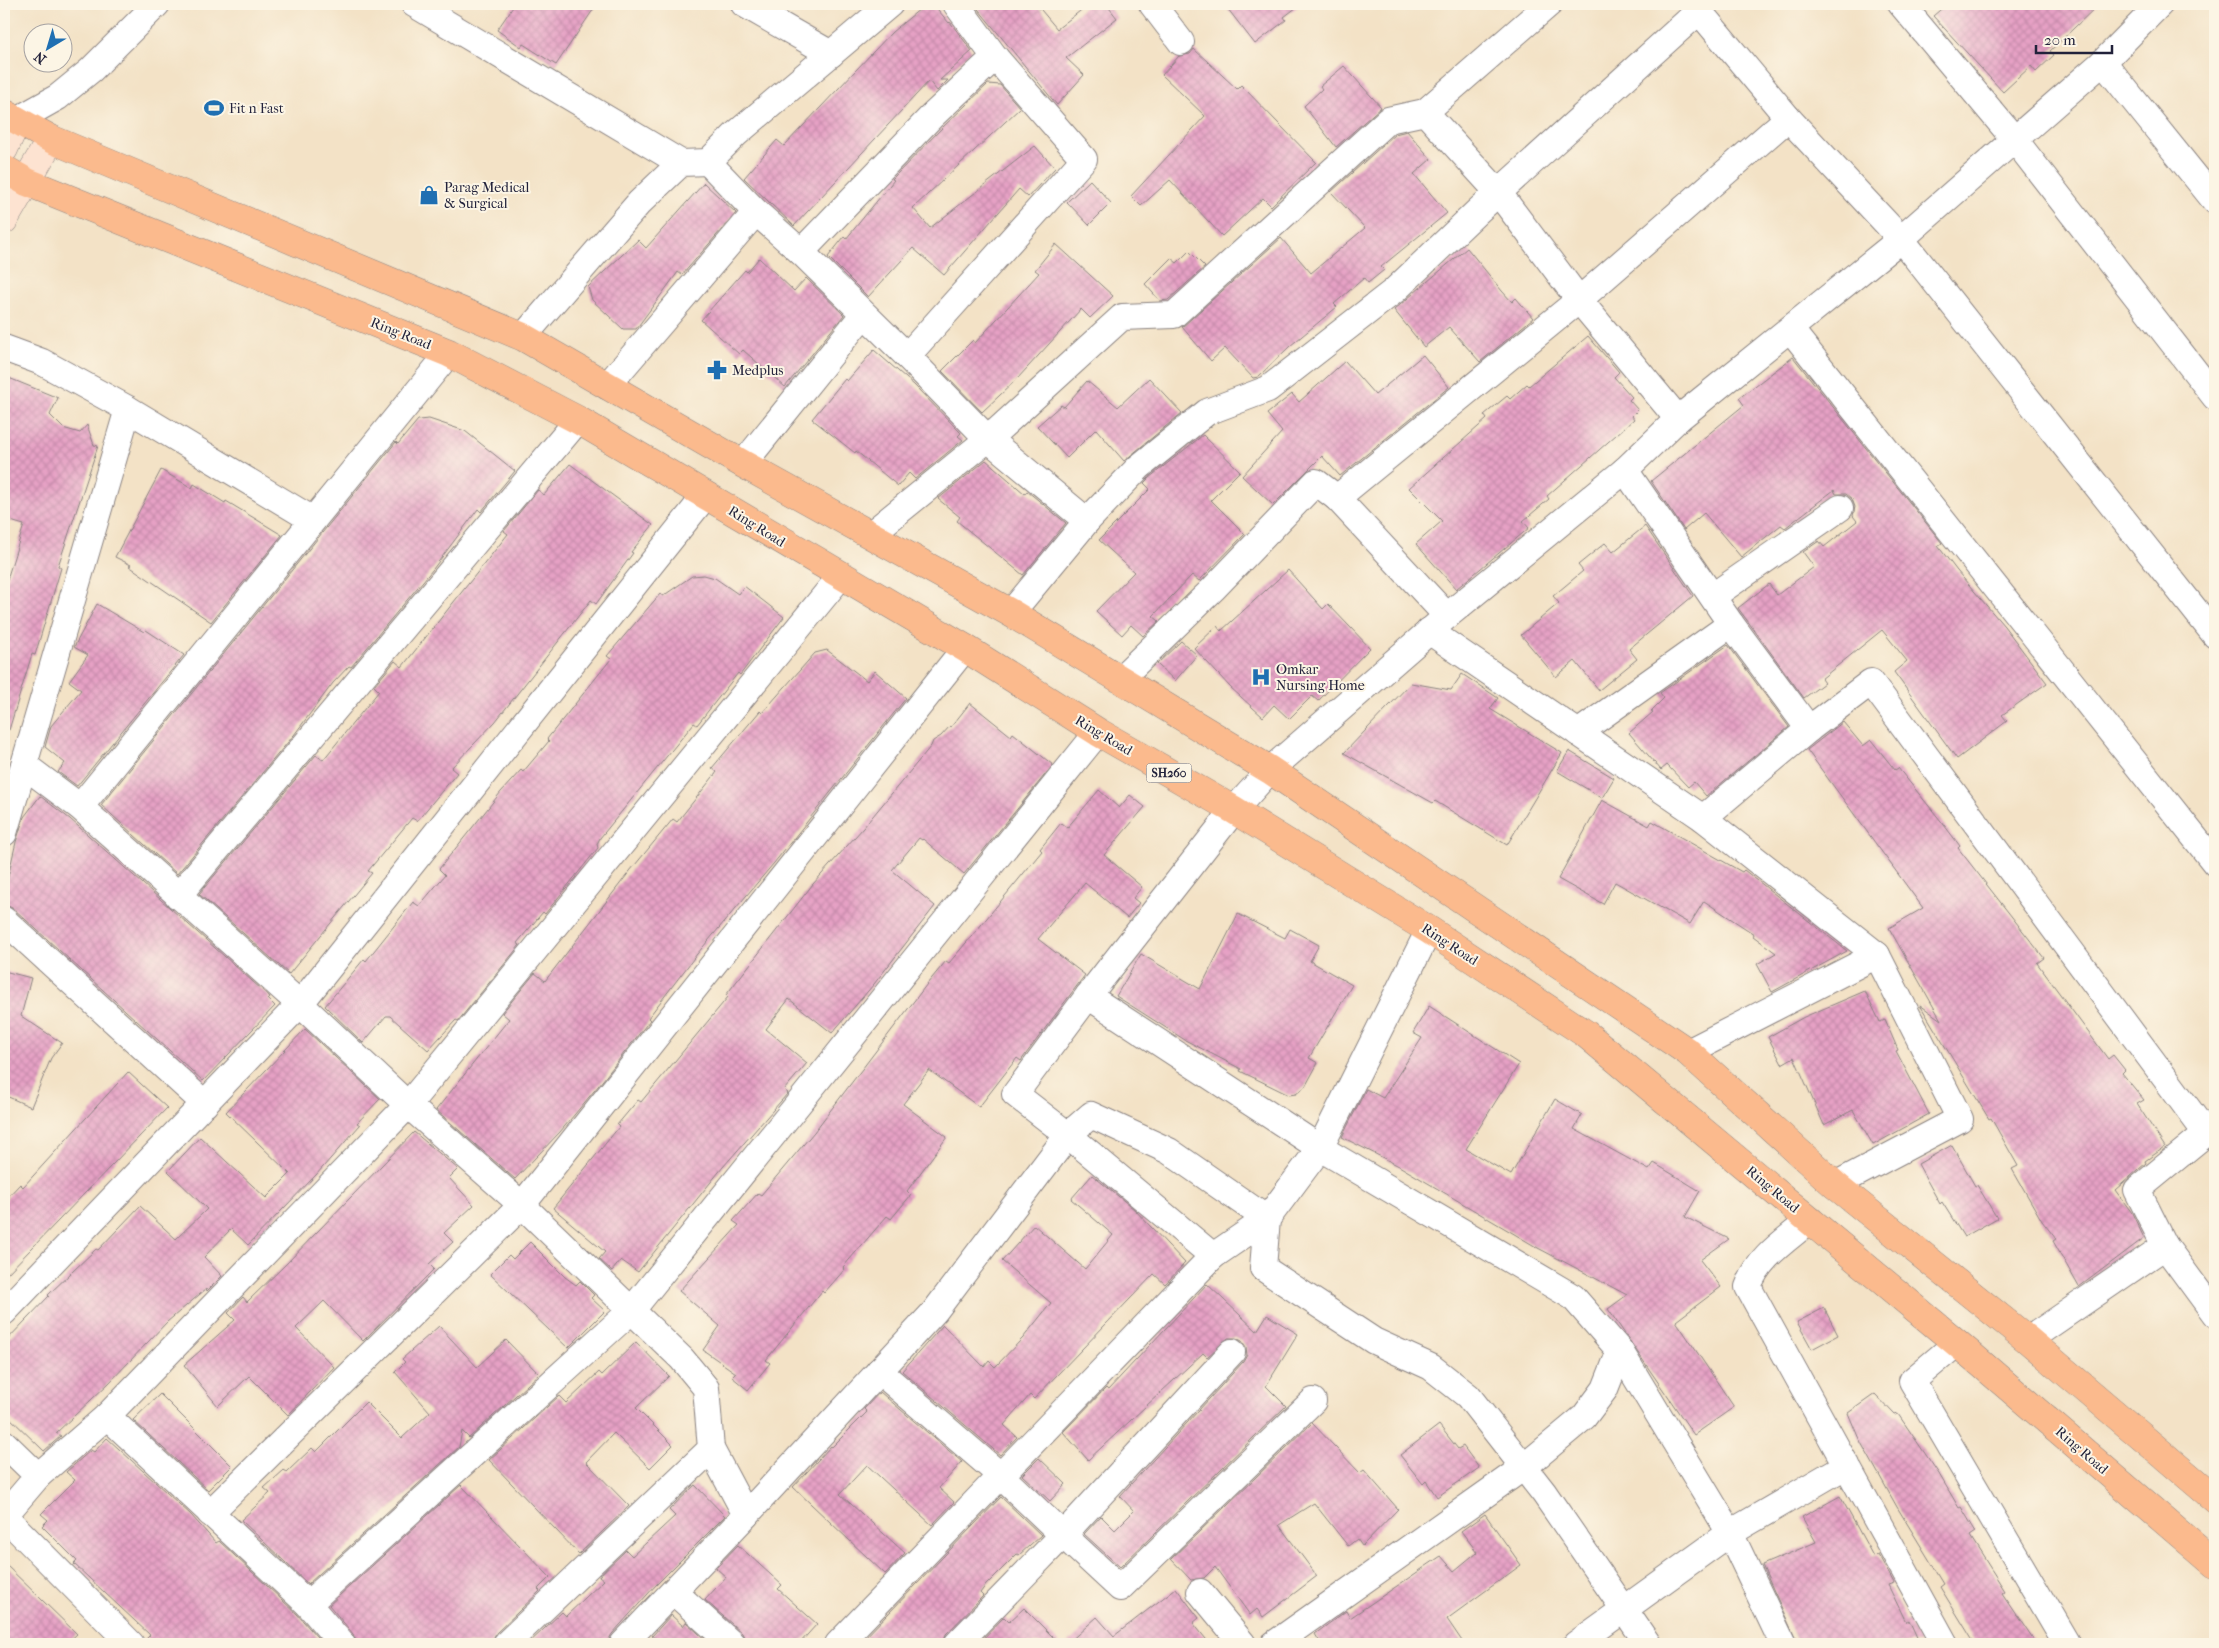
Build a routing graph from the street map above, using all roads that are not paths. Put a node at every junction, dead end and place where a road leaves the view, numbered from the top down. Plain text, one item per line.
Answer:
1 (158, 4) edge
2 (414, 4) edge
3 (744, 4) edge
4 (890, 4) edge
5 (956, 4) edge
6 (1152, 4) edge
7 (1549, 4) edge
8 (1902, 4) edge
9 (2160, 4) edge
10 (1696, 7) edge
11 (1181, 42) dead end
12 (831, 54) junction
13 (995, 57) junction
14 (2103, 62) junction
15 (58, 97) junction
16 (1425, 112) junction
17 (11, 117) edge
18 (1788, 118) junction
19 (51, 139) junction
20 (2015, 140) junction
21 (4, 149) edge
22 (708, 162) junction
23 (681, 163) junction
24 (4, 169) edge
25 (27, 182) junction
26 (1498, 192) junction
27 (2215, 202) edge
28 (756, 212) junction
29 (4, 220) edge
30 (1901, 240) junction
31 (802, 252) junction
32 (1579, 300) junction
33 (863, 315) junction
34 (1790, 330) junction
35 (523, 337) junction
36 (4, 348) edge
37 (449, 353) junction
38 (907, 356) junction
39 (608, 386) junction
40 (2215, 397) edge
41 (128, 409) junction
42 (578, 420) junction
43 (1678, 420) junction
44 (988, 439) junction
45 (743, 464) junction
46 (1625, 470) junction
47 (706, 494) junction
48 (1337, 498) junction
49 (1840, 508) dead end
50 (313, 520) junction
51 (1087, 521) junction
52 (871, 534) junction
53 (840, 577) junction
54 (1713, 596) junction
55 (1011, 613) junction
56 (1438, 623) junction
57 (1731, 624) junction
58 (2215, 636) edge
59 (965, 648) junction
60 (1121, 678) junction
61 (1809, 728) junction
62 (1098, 732) junction
63 (1578, 733) junction
64 (24, 765) junction
65 (1270, 770) junction
66 (80, 807) junction
67 (1234, 810) junction
68 (1703, 818) junction
69 (4, 833) edge
70 (2215, 863) edge
71 (178, 896) junction
72 (4, 920) edge
73 (1429, 930) junction
74 (1877, 955) junction
75 (1088, 996) junction
76 (300, 1004) junction
77 (1688, 1052) junction
78 (205, 1104) junction
79 (408, 1105) junction
80 (2211, 1130) edge
81 (1068, 1134) junction
82 (1320, 1148) junction
83 (1836, 1185) junction
84 (522, 1205) junction
85 (1267, 1219) junction
86 (1810, 1220) junction
87 (2165, 1246) junction
88 (1214, 1256) junction
89 (2211, 1299) edge
90 (632, 1310) junction
91 (4, 1312) edge
92 (2028, 1340) junction
93 (1957, 1343) junction
94 (1620, 1351) junction
95 (1232, 1352) dead end
96 (879, 1371) junction
97 (1313, 1401) dead end
98 (107, 1416) junction
99 (4, 1444) edge
100 (710, 1449) junction
101 (1847, 1466) junction
102 (1524, 1467) junction
103 (1000, 1475) junction
104 (38, 1476) junction
105 (2215, 1499) edge
106 (210, 1513) junction
107 (746, 1515) junction
108 (4, 1516) edge
109 (1730, 1533) junction
110 (1063, 1535) junction
111 (2215, 1564) edge
112 (674, 1592) junction
113 (1200, 1592) dead end
114 (308, 1604) junction
115 (1624, 1607) junction
116 (131, 1644) edge
117 (342, 1644) edge
118 (506, 1644) edge
119 (623, 1644) edge
120 (732, 1644) edge
121 (838, 1644) edge
122 (957, 1644) edge
123 (1243, 1644) edge
124 (1274, 1644) edge
125 (1576, 1644) edge
126 (1648, 1644) edge
127 (1783, 1644) edge
128 (1945, 1644) edge
129 (2067, 1644) edge

1 - 15 street
2 - 23 street
3 - 12 street
4 - 12 street
5 - 13 street
6 - 11 street
7 - 16 street
8 - 20 street
9 - 14 street
10 - 18 street
10 - 26 street
12 - 22 street
13 - 31 street
13 - 38 street
14 - 20 street
14 - 27 street
15 - 17 street
15 - 19 street
16 - 26 street
16 - 44 street
17 - 19 highway
17 - 21 main road
18 - 30 street
18 - 32 street
19 - 25 main road
19 - 35 highway
20 - 30 street
20 - 40 street
22 - 23 street
22 - 28 street
23 - 35 street
24 - 25 highway, Ring Road / SH260
25 - 29 main road
25 - 37 highway, Ring Road / SH260
26 - 32 street
26 - 51 street
28 - 31 street
28 - 39 street
30 - 34 street
30 - 58 street
31 - 33 street
32 - 43 street
32 - 48 street
33 - 38 street
33 - 45 street
34 - 43 street
34 - 70 street
35 - 39 highway
36 - 41 street
37 - 42 highway, Ring Road / SH260
37 - 50 street
38 - 44 street
39 - 45 highway
41 - 50 street
41 - 64 street
42 - 47 highway, Ring Road / SH260
42 - 71 street
43 - 46 street
44 - 51 street
44 - 52 street
45 - 52 highway
46 - 54 street
46 - 56 street
47 - 53 highway, Ring Road / SH260
47 - 76 street
48 - 56 street
48 - 60 street
49 - 54 street
50 - 66 street
51 - 55 street
52 - 55 highway
53 - 59 highway, Ring Road / SH260
53 - 79 street
54 - 57 street
55 - 60 highway
56 - 63 street
56 - 65 street
57 - 61 street
57 - 63 street
59 - 62 highway, Ring Road / SH260
59 - 84 street
60 - 65 highway
61 - 68 street
61 - 80 street
62 - 67 highway, Ring Road / SH260
62 - 90 street
63 - 68 street
64 - 66 street
64 - 69 street
65 - 67 street
65 - 77 highway
66 - 71 street
67 - 73 highway, Ring Road / SH260
67 - 75 street
68 - 74 street
71 - 76 street
72 - 78 street
73 - 82 street
73 - 86 highway, Ring Road / SH260
74 - 77 street
74 - 83 street
75 - 81 street
75 - 82 street
76 - 78 street
76 - 79 street
77 - 83 highway
78 - 91 street
79 - 84 street
79 - 98 street
80 - 87 street
81 - 85 street
81 - 88 street
81 - 96 street
82 - 85 street
82 - 94 street
83 - 92 highway
84 - 90 street
84 - 106 street
85 - 88 street
85 - 102 street
86 - 93 highway, Ring Road / SH260
86 - 101 street
87 - 89 street
87 - 92 street
88 - 103 street
90 - 100 street
90 - 114 street
92 - 105 highway
93 - 111 highway, Ring Road / SH260
93 - 129 street
94 - 102 street
94 - 109 street
95 - 110 street
96 - 103 street
96 - 107 street
97 - 110 street
98 - 104 street
98 - 106 street
99 - 104 street
100 - 107 street
100 - 118 street
101 - 109 street
101 - 128 street
102 - 115 street
102 - 124 street
103 - 110 street
103 - 121 street
104 - 108 street
106 - 114 street
107 - 112 street
108 - 116 street
109 - 115 street
109 - 127 street
110 - 122 street
112 - 119 street
112 - 120 street
113 - 123 street
114 - 117 street
115 - 125 street
115 - 126 street

